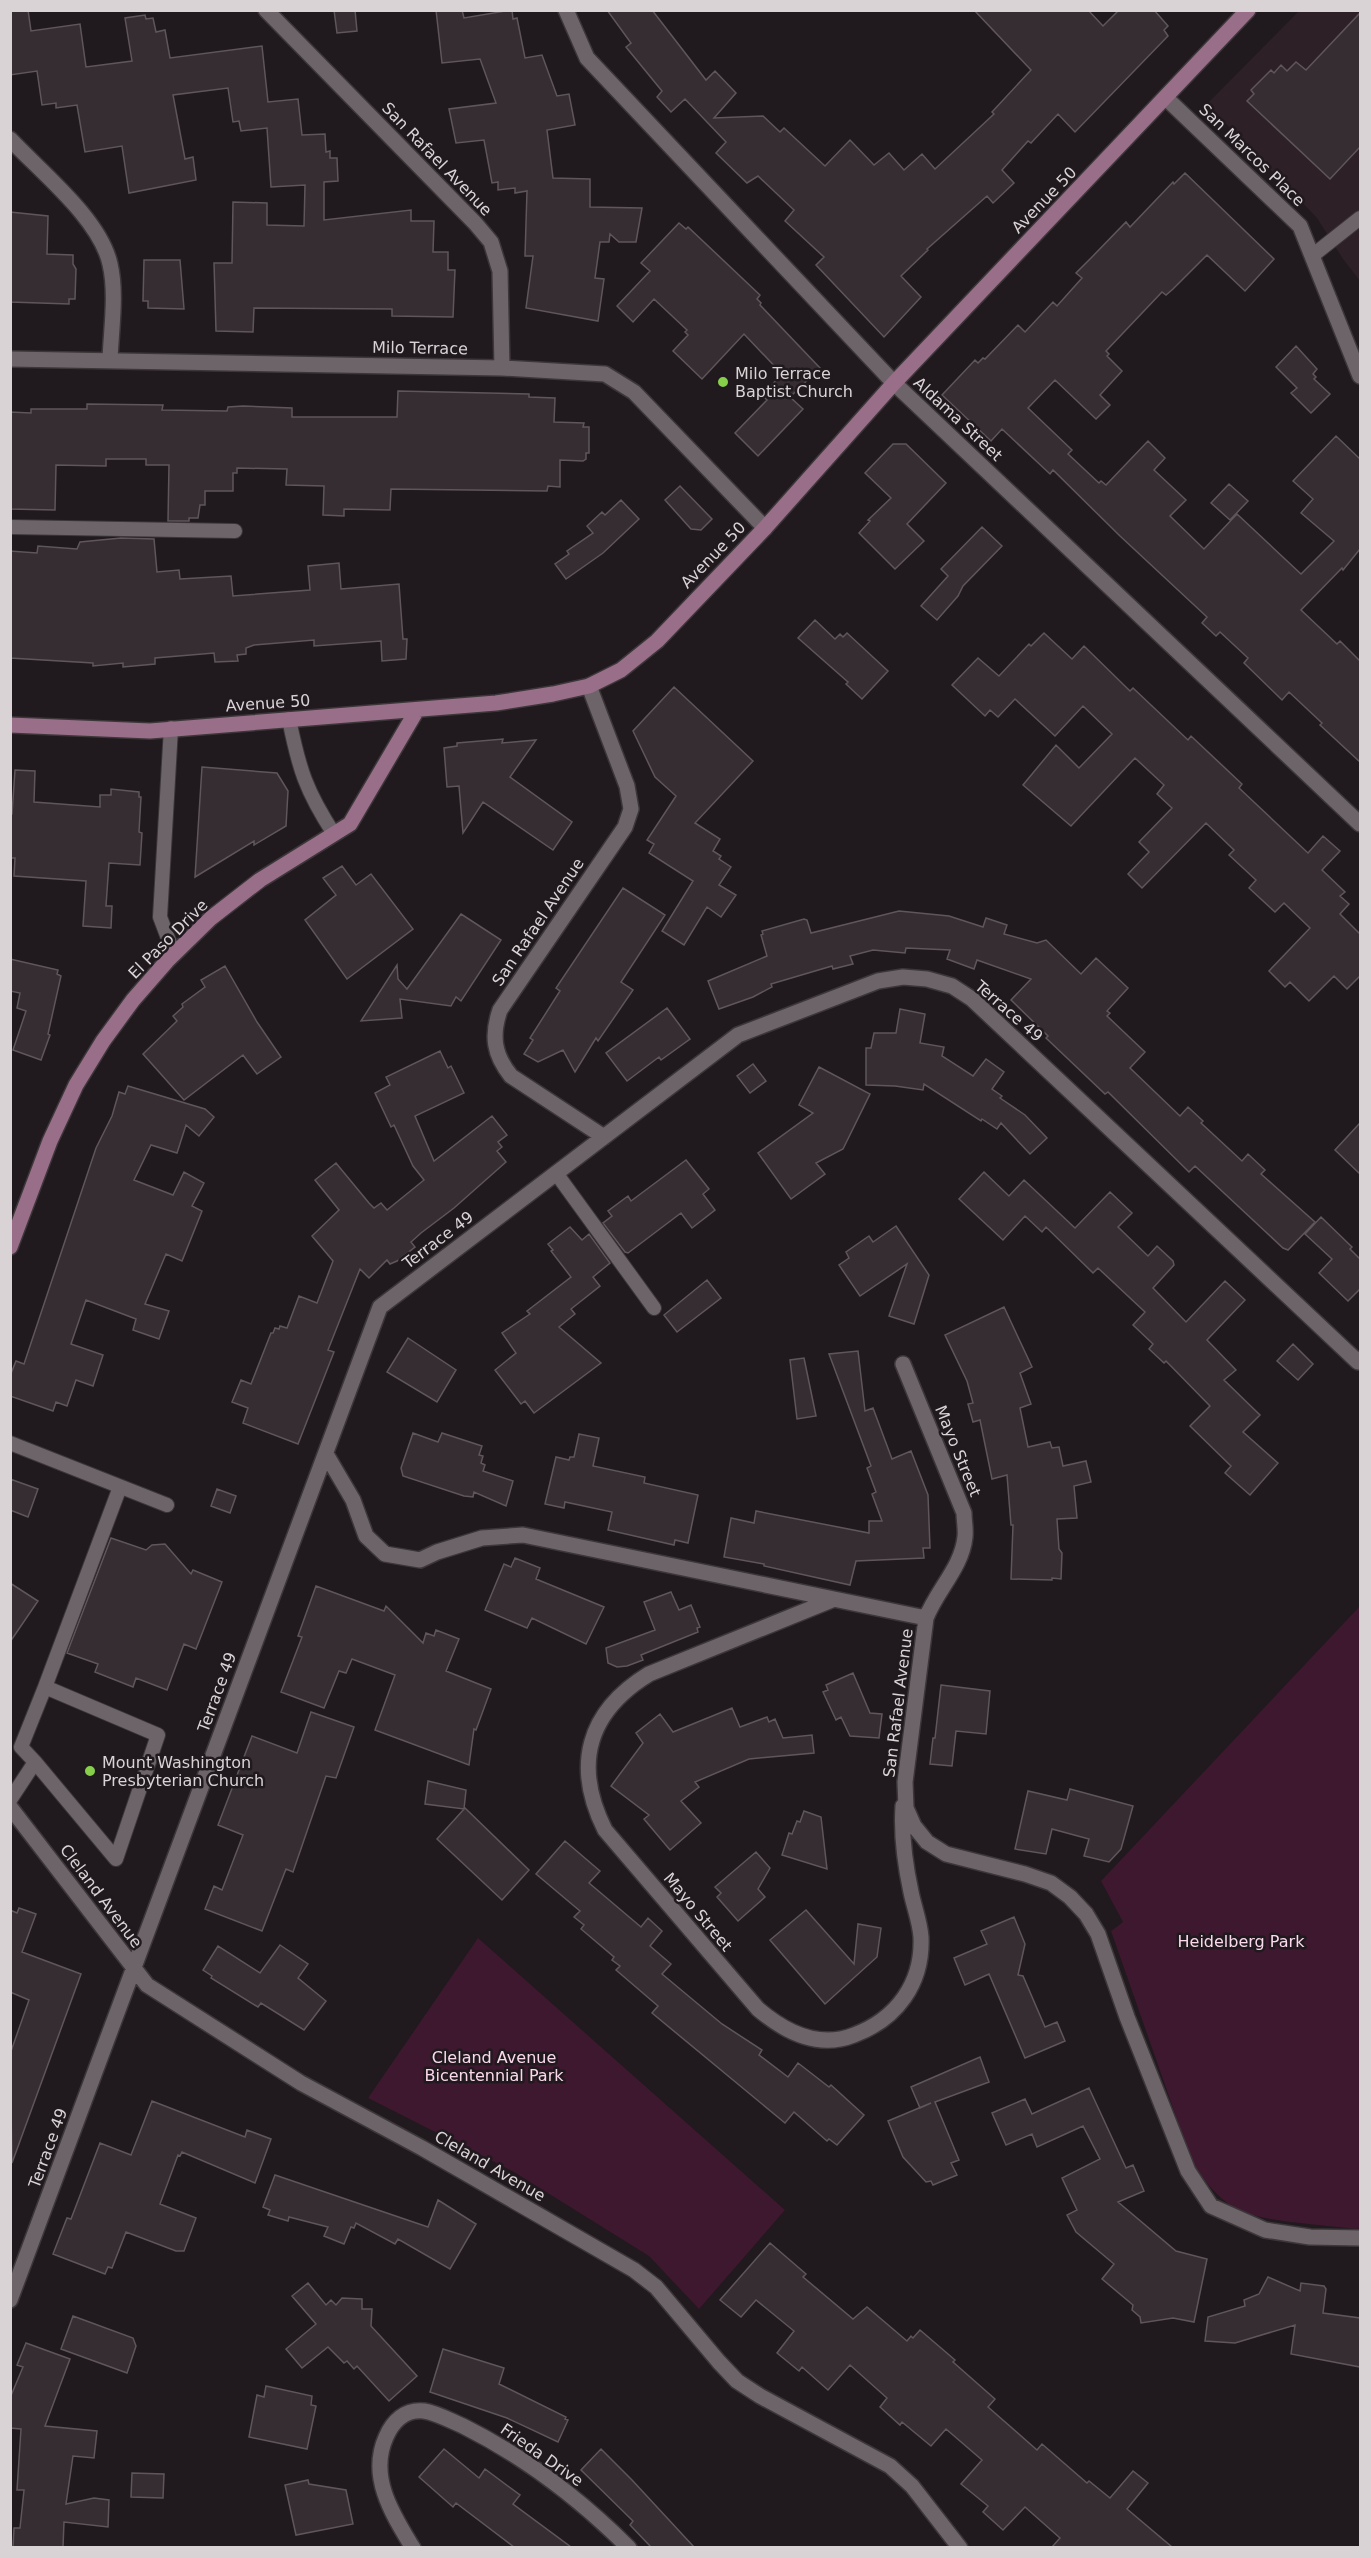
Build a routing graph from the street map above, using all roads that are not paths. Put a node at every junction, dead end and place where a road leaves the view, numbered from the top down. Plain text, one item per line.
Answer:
1 (266, 10) edge
2 (566, 10) edge
3 (1248, 10) edge
4 (1166, 98) junction
5 (10, 139) edge
6 (1360, 218) edge
7 (1312, 256) junction
8 (10, 359) edge
9 (110, 360) junction
10 (502, 368) junction
11 (1360, 376) edge
12 (894, 383) junction
13 (10, 526) edge
14 (765, 528) junction
15 (235, 531) dead end
16 (589, 686) junction
17 (417, 710) junction
18 (289, 719) junction
19 (10, 725) edge
20 (171, 728) junction
21 (1360, 824) edge
22 (334, 834) junction
23 (174, 954) junction
24 (604, 1137) junction
25 (556, 1173) junction
26 (10, 1247) edge
27 (654, 1308) dead end
28 (1360, 1359) edge
29 (903, 1364) dead end
30 (10, 1443) edge
31 (326, 1454) junction
32 (120, 1487) junction
33 (166, 1505) dead end
34 (832, 1600) junction
35 (926, 1618) junction
36 (45, 1688) junction
37 (35, 1762) junction
38 (905, 1782) junction
39 (10, 1800) edge
40 (10, 1807) edge
41 (134, 1969) junction
42 (1360, 2238) edge
43 (10, 2300) edge
44 (413, 2547) edge
45 (628, 2547) edge
46 (960, 2547) edge

1 - 10 street, San Rafael Avenue
2 - 12 street, Aldama Street
3 - 4 street, Avenue 50
4 - 7 street, San Marcos Place
4 - 12 street, Avenue 50
5 - 9 street
6 - 7 lane
7 - 11 street, San Marcos Place
8 - 9 street, Milo Terrace
9 - 10 street, Milo Terrace
10 - 14 street, Milo Terrace
12 - 14 street, Avenue 50
12 - 21 street, Aldama Street
13 - 15 lane
14 - 16 street, Avenue 50
16 - 17 street, Avenue 50
16 - 24 street, San Rafael Avenue
17 - 18 street, Avenue 50
17 - 22 street, El Paso Drive
18 - 20 street, Avenue 50
18 - 22 lane
19 - 20 street, Avenue 50
20 - 23 lane
22 - 23 street, El Paso Drive
23 - 26 street, El Paso Drive
24 - 25 street, Terrace 49
24 - 28 street, Terrace 49
25 - 27 lane
25 - 31 street, Terrace 49
29 - 35 street, Mayo Street
30 - 32 lane
31 - 34 street, San Rafael Avenue
31 - 41 street, Terrace 49
32 - 33 lane
32 - 36 lane
34 - 35 street, San Rafael Avenue
34 - 38 street, Mayo Street
35 - 38 street, San Rafael Avenue
36 - 37 lane
36 - 37 lane
37 - 39 lane
38 - 42 street, San Rafael Avenue
40 - 41 street, Cleland Avenue
41 - 43 street, Terrace 49
41 - 46 street, Cleland Avenue
44 - 45 street, Frieda Drive

